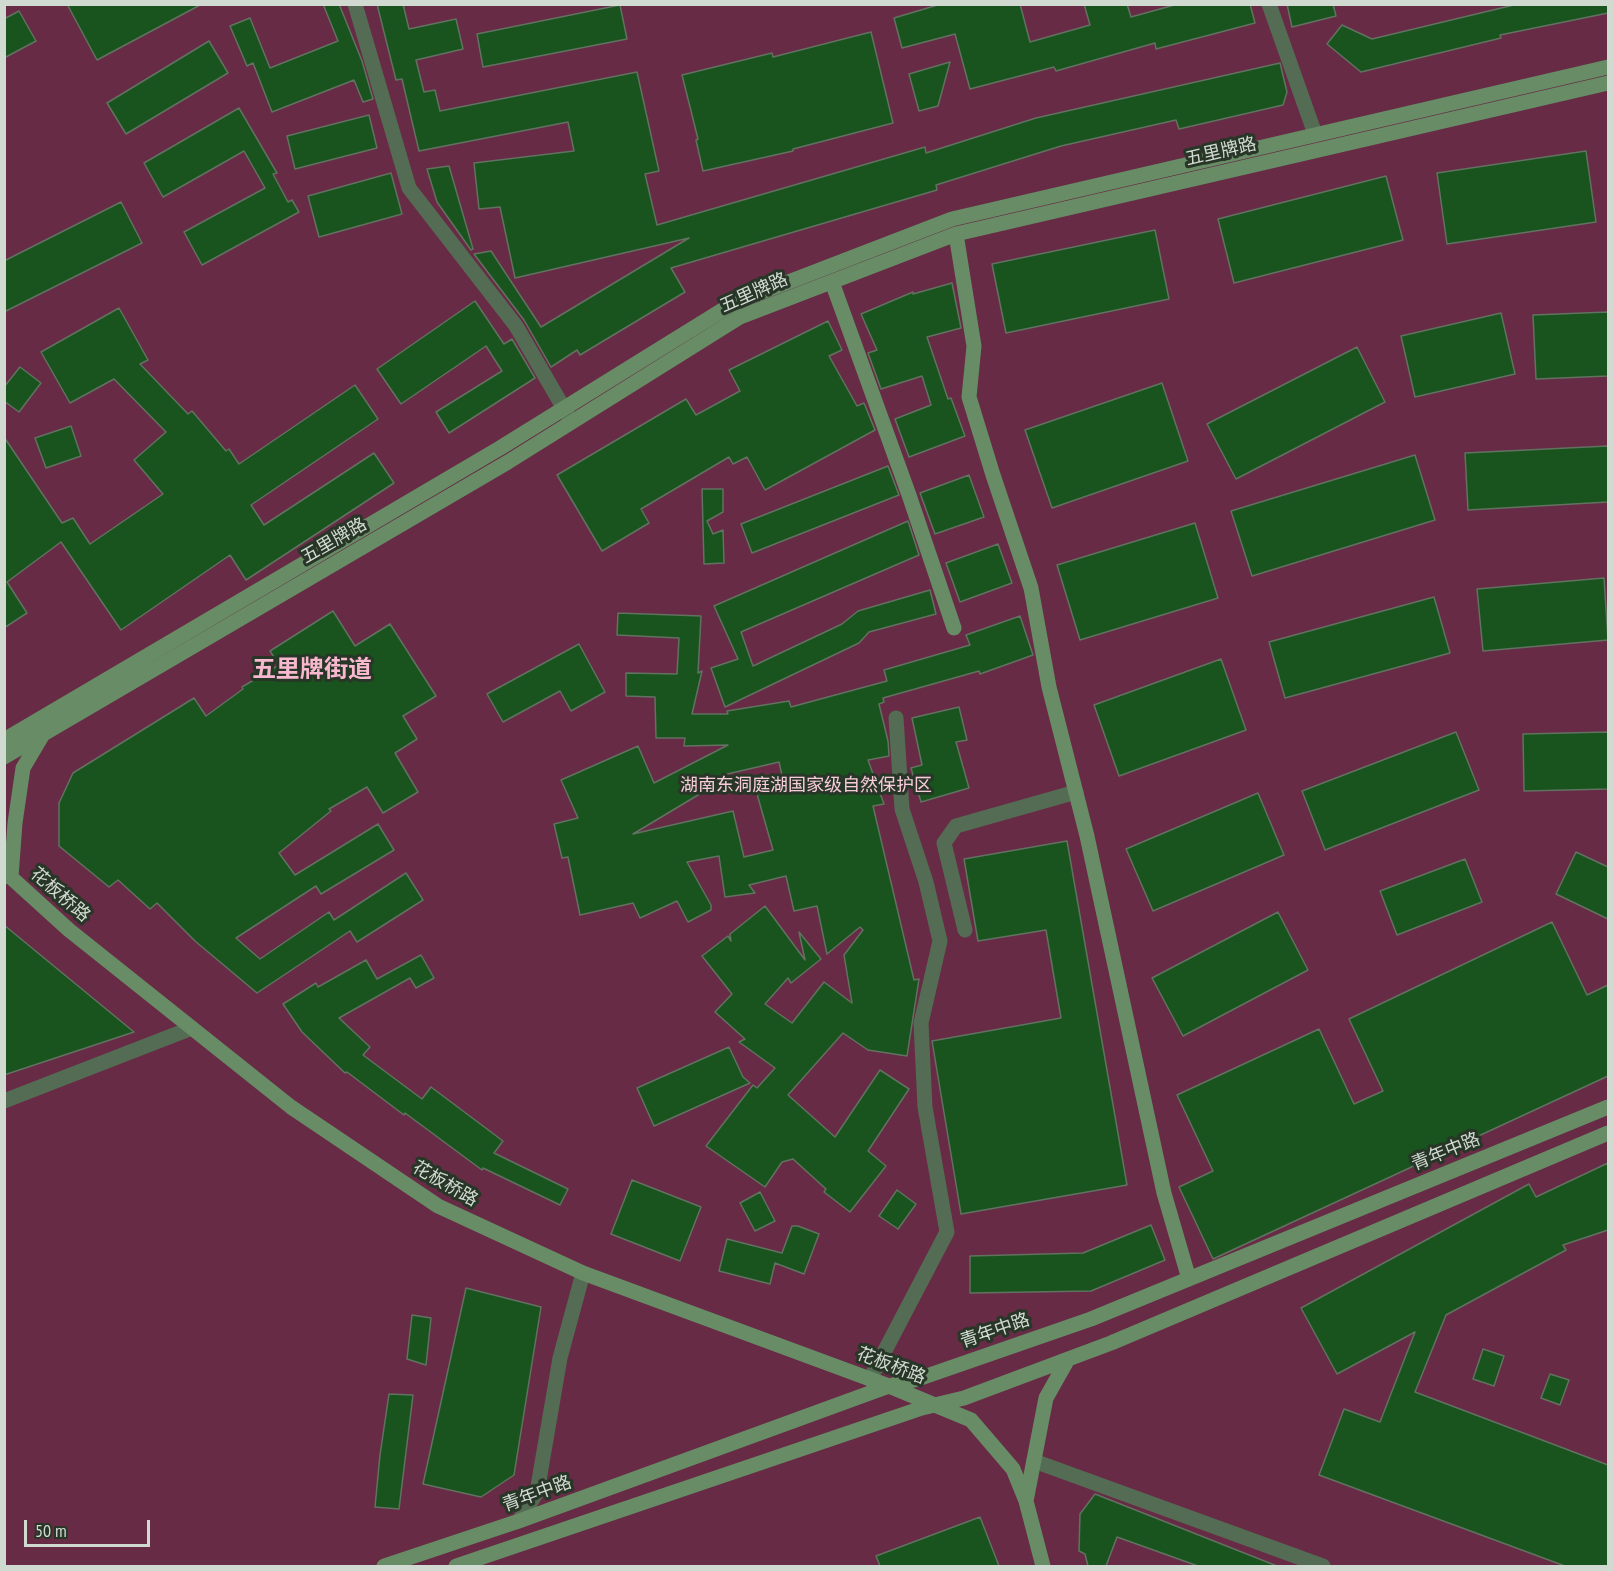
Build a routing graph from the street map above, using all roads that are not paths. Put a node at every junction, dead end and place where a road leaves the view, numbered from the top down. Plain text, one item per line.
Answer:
1 (355, 4) edge
2 (1269, 4) edge
3 (1608, 67) edge
4 (1608, 83) edge
5 (1315, 134) junction
6 (956, 234) junction
7 (832, 282) junction
8 (568, 415) junction
9 (954, 628) dead end
10 (896, 718) dead end
11 (9, 734) edge
12 (43, 735) junction
13 (4, 757) edge
14 (1076, 792) junction
15 (6, 874) edge
16 (965, 930) dead end
17 (192, 1028) junction
18 (4, 1101) edge
19 (1608, 1107) edge
20 (1608, 1133) edge
21 (583, 1273) junction
22 (1189, 1279) junction
23 (1068, 1359) junction
24 (870, 1379) junction
25 (889, 1386) junction
26 (937, 1405) junction
27 (1034, 1461) junction
28 (1026, 1501) junction
29 (519, 1521) junction
30 (384, 1566) edge
31 (456, 1566) edge
32 (1043, 1566) edge
33 (1323, 1566) edge

1 - 8 street
2 - 5 street
3 - 5 main road, 五里牌路
4 - 6 main road, 五里牌路
5 - 8 main road, 五里牌路
6 - 7 main road, 五里牌路
6 - 14 main road
7 - 8 main road, 五里牌路
7 - 9 main road
8 - 11 main road, 五里牌路
8 - 12 main road, 五里牌路
10 - 24 street
12 - 13 main road, 五里牌路
12 - 15 main road
14 - 16 street
14 - 22 main road
15 - 17 main road, 花板桥路
17 - 18 street
17 - 21 main road, 花板桥路
19 - 22 main road, 青年中路
20 - 23 main road
21 - 24 main road, 花板桥路
21 - 29 street
22 - 25 main road, 青年中路
23 - 26 main road
23 - 27 main road
24 - 25 main road, 花板桥路
25 - 26 main road, 花板桥路
25 - 29 main road, 青年中路
26 - 28 main road, 花板桥路
26 - 31 main road
27 - 28 main road
27 - 33 street
28 - 32 main road, 花板桥路
29 - 30 main road, 青年中路

